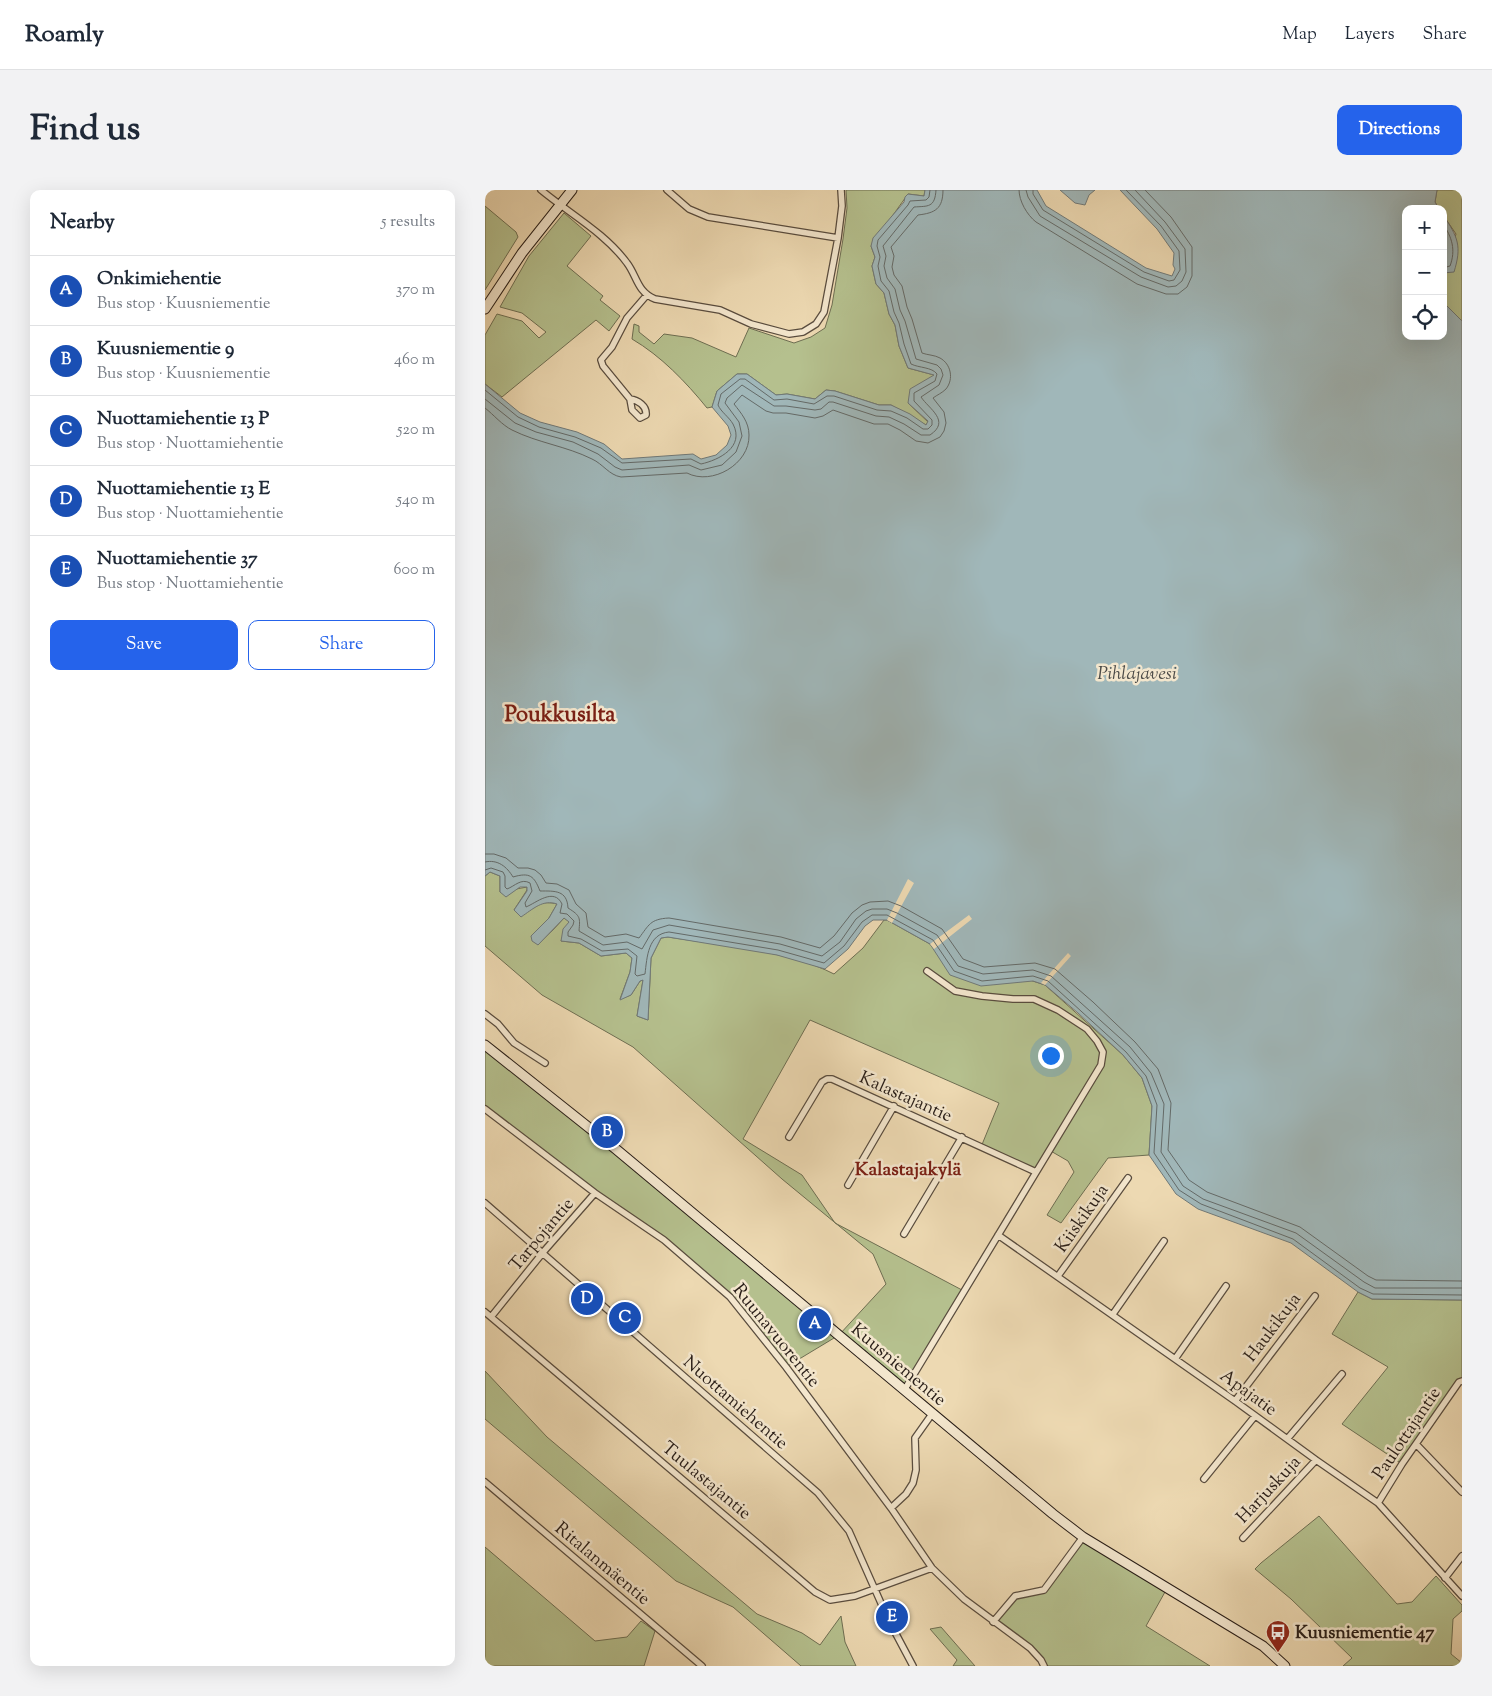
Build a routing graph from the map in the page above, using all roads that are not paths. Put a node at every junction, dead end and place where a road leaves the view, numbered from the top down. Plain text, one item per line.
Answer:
1 (541, 190) edge
2 (572, 190) edge
3 (667, 190) edge
4 (841, 190) edge
5 (560, 205) junction
6 (838, 238) junction
7 (646, 296) junction
8 (485, 308) edge
9 (630, 399) dead end
10 (927, 971) dead end
11 (485, 1014) edge
12 (485, 1045) edge
13 (545, 1063) dead end
14 (894, 1106) junction
15 (485, 1108) edge
16 (789, 1137) dead end
17 (962, 1137) junction
18 (1037, 1172) junction
19 (1128, 1178) dead end
20 (848, 1185) dead end
21 (595, 1194) junction
22 (485, 1203) edge
23 (904, 1234) dead end
24 (998, 1235) junction
25 (1165, 1241) dead end
26 (542, 1253) junction
27 (1058, 1276) junction
28 (1226, 1286) dead end
29 (1315, 1296) dead end
30 (485, 1312) edge
31 (1113, 1314) junction
32 (491, 1317) junction
33 (1175, 1359) junction
34 (1342, 1374) dead end
35 (1462, 1381) edge
36 (905, 1389) junction
37 (1235, 1401) junction
38 (932, 1414) junction
39 (1255, 1416) junction
40 (1288, 1438) junction
41 (1416, 1444) junction
42 (1316, 1460) junction
43 (1204, 1479) dead end
44 (485, 1482) edge
45 (1462, 1492) edge
46 (1377, 1503) junction
47 (891, 1508) junction
48 (1083, 1537) junction
49 (1243, 1538) dead end
50 (1462, 1556) edge
51 (932, 1568) junction
52 (1445, 1578) junction
53 (875, 1590) junction
54 (1462, 1596) edge
55 (993, 1622) junction
56 (702, 1666) edge
57 (913, 1666) edge
58 (1044, 1666) edge
59 (1285, 1666) edge

1 - 5 street
2 - 5 street
3 - 6 street
4 - 6 street
5 - 7 street
5 - 8 street
6 - 7 street
7 - 9 street
10 - 18 street
11 - 13 street
12 - 36 street, Kuusniementie
14 - 16 street, Kalastajantie
14 - 17 street, Kalastajantie
14 - 20 street
15 - 21 street, Ruunavuorentie
17 - 18 street, Kalastajantie
17 - 23 street
18 - 24 street
19 - 27 street, Kiiskikuja
21 - 26 street, Tarpojantie
21 - 47 street, Ruunavuorentie
22 - 26 street, Nuottamiehentie
24 - 27 street, Apajatie
24 - 36 street
25 - 31 street
26 - 32 street, Tarpojantie
26 - 53 street, Nuottamiehentie
27 - 31 street, Apajatie
28 - 33 street
29 - 37 street, Haukikuja
30 - 32 street, Tuulastajantie
31 - 33 street, Apajatie
32 - 53 street, Tuulastajantie
33 - 37 street, Apajatie
34 - 40 street
35 - 41 street, Paulottajantie
36 - 38 street, Kuusniementie
37 - 39 street, Apajatie
38 - 47 street
38 - 48 street, Kuusniementie
39 - 40 street, Apajatie
39 - 43 street
40 - 42 street, Apajatie
41 - 45 street
41 - 46 street, Paulottajantie
42 - 46 street, Apajatie
42 - 49 street, Harjuskuja
44 - 56 street, Ritalanmäentie
46 - 52 street, Apajatie
47 - 51 street, Ruunavuorentie
48 - 55 street
48 - 59 street, Kuusniementie
50 - 52 street
51 - 53 street, Tuulastajantie
51 - 55 street, Ruunavuorentie
52 - 54 street, Apajatie
53 - 57 street, Nuottamiehentie
55 - 58 street, Ruunavuorentie

